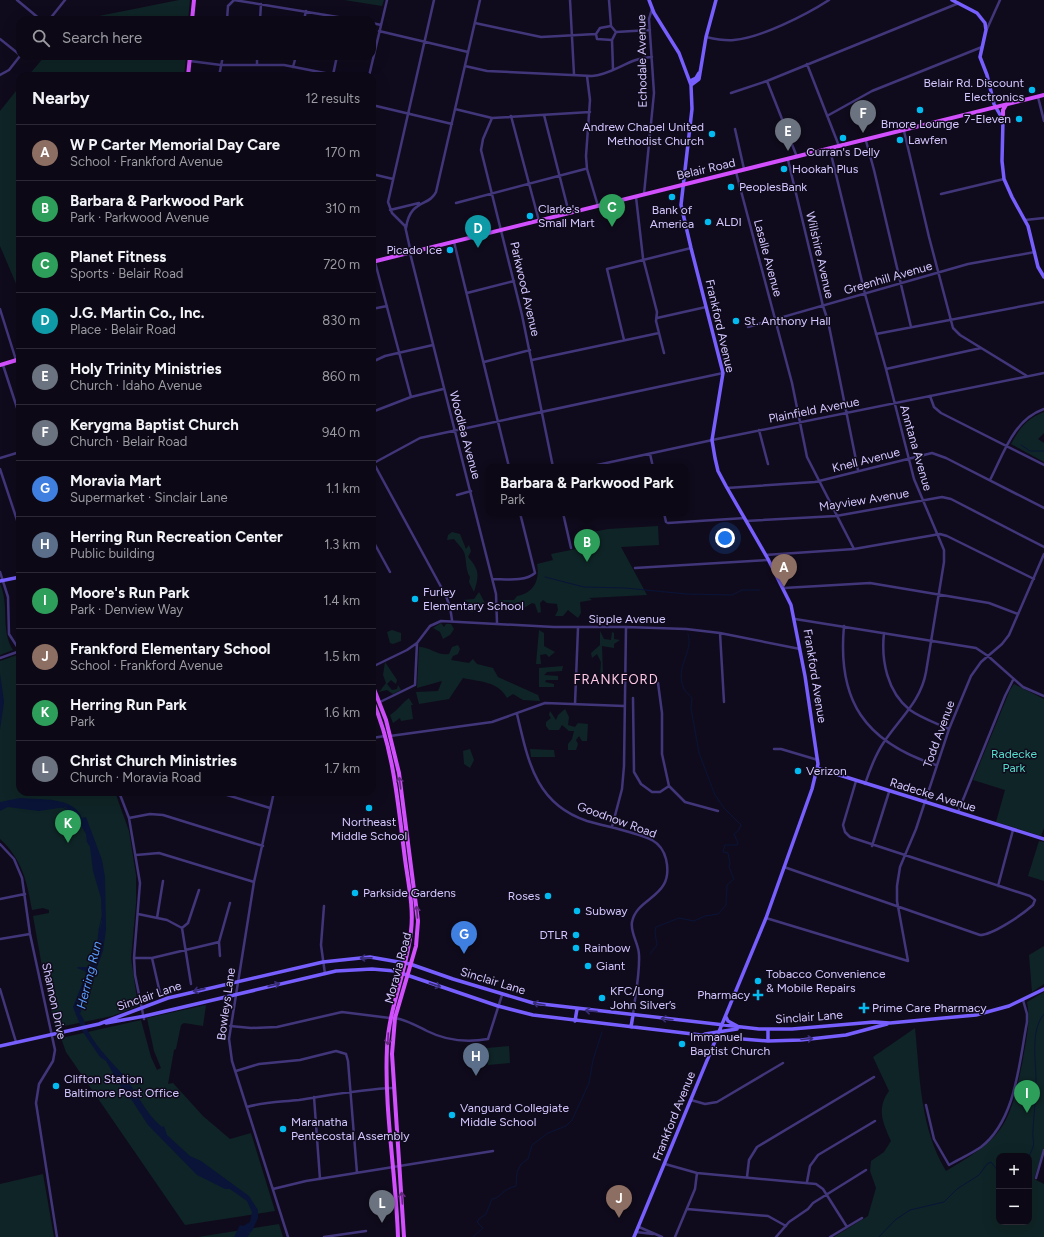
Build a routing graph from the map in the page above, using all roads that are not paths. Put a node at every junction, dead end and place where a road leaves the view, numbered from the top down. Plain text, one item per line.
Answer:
1 (17, 0) edge
2 (65, 0) edge
3 (194, 0) edge
4 (387, 0) edge
5 (434, 0) edge
6 (480, 0) edge
7 (570, 0) edge
8 (609, 0) edge
9 (649, 0) edge
10 (716, 0) edge
11 (828, 0) edge
12 (952, 0) edge
13 (1000, 0) edge
14 (959, 3) junction
15 (261, 4) junction
16 (652, 9) junction
17 (306, 11) junction
18 (36, 16) edge
19 (52, 16) edge
20 (192, 16) edge
21 (227, 16) edge
22 (260, 16) edge
23 (305, 16) edge
24 (330, 16) edge
25 (475, 23) junction
26 (376, 24) edge
27 (381, 25) junction
28 (611, 26) junction
29 (650, 30) junction
30 (986, 30) junction
31 (380, 31) junction
32 (616, 32) junction
33 (596, 34) junction
34 (572, 35) junction
35 (706, 37) junction
36 (0, 39) edge
37 (612, 40) junction
38 (425, 42) junction
39 (376, 47) edge
40 (982, 47) junction
41 (468, 52) junction
42 (16, 53) edge
43 (652, 57) junction
44 (17, 60) edge
45 (222, 60) edge
46 (257, 60) edge
47 (295, 60) edge
48 (336, 60) edge
49 (373, 60) edge
50 (189, 61) joint
51 (807, 64) junction
52 (221, 65) junction
53 (257, 66) junction
54 (465, 66) junction
55 (293, 67) junction
56 (613, 69) junction
57 (188, 72) edge
58 (220, 72) edge
59 (318, 72) edge
60 (334, 72) edge
61 (370, 72) edge
62 (574, 74) junction
63 (0, 75) edge
64 (587, 76) junction
65 (767, 81) junction
66 (690, 83) junction
67 (731, 93) dead end
68 (1044, 95) edge
69 (1038, 97) junction
70 (1006, 105) junction
71 (376, 106) edge
72 (996, 107) junction
73 (455, 109) junction
74 (590, 112) junction
75 (408, 114) junction
76 (544, 115) junction
77 (511, 116) junction
78 (827, 116) junction
79 (492, 118) junction
80 (1003, 120) junction
81 (1044, 121) edge
82 (452, 124) junction
83 (735, 129) dead end
84 (904, 131) junction
85 (866, 141) junction
86 (839, 147) junction
87 (830, 150) junction
88 (798, 158) junction
89 (788, 160) junction
90 (585, 169) dead end
91 (745, 170) junction
92 (736, 172) junction
93 (376, 175) edge
94 (560, 176) junction
95 (393, 179) junction
96 (1004, 179) junction
97 (529, 184) junction
98 (684, 185) junction
99 (492, 193) junction
100 (644, 194) junction
101 (941, 194) dead end
102 (636, 197) junction
103 (421, 203) junction
104 (456, 203) dead end
105 (598, 206) junction
106 (390, 210) junction
107 (569, 213) junction
108 (1044, 218) edge
109 (1025, 220) junction
110 (539, 221) junction
111 (406, 228) junction
112 (502, 230) junction
113 (454, 242) junction
114 (690, 248) junction
115 (1035, 252) junction
116 (410, 253) junction
117 (643, 260) junction
118 (376, 262) edge
119 (376, 269) edge
120 (938, 273) junction
121 (1044, 277) edge
122 (514, 281) junction
123 (901, 284) junction
124 (467, 293) junction
125 (864, 294) junction
126 (1044, 302) edge
127 (387, 306) junction
128 (706, 306) junction
129 (822, 306) junction
130 (0, 308) edge
131 (376, 308) edge
132 (657, 318) junction
133 (775, 320) junction
134 (950, 320) junction
135 (748, 327) dead end
136 (911, 327) junction
137 (659, 333) junction
138 (876, 334) junction
139 (624, 340) junction
140 (433, 345) junction
141 (981, 348) junction
142 (530, 350) junction
143 (16, 353) edge
144 (399, 353) junction
145 (664, 353) dead end
146 (16, 360) edge
147 (376, 360) edge
148 (532, 360) junction
149 (484, 362) junction
150 (1, 365) edge
151 (886, 369) junction
152 (723, 373) junction
153 (1044, 373) edge
154 (1026, 376) junction
155 (443, 389) junction
156 (930, 396) junction
157 (411, 397) junction
158 (894, 403) junction
159 (16, 406) edge
160 (376, 410) edge
161 (1044, 410) edge
162 (846, 412) junction
163 (542, 413) junction
164 (499, 422) junction
165 (800, 422) junction
166 (454, 430) junction
167 (759, 430) junction
168 (712, 440) junction
169 (1007, 446) junction
170 (16, 453) edge
171 (650, 454) junction
172 (0, 458) edge
173 (908, 458) junction
174 (376, 461) edge
175 (509, 464) edge
176 (552, 464) edge
177 (602, 464) edge
178 (652, 464) edge
179 (768, 464) dead end
180 (1044, 465) edge
181 (376, 468) edge
182 (0, 469) edge
183 (858, 470) junction
184 (990, 480) junction
185 (819, 481) junction
186 (727, 488) junction
187 (471, 491) junction
188 (457, 495) dead end
189 (922, 500) junction
190 (1044, 508) edge
191 (521, 516) edge
192 (564, 516) edge
193 (665, 516) edge
194 (836, 516) junction
195 (16, 517) edge
196 (745, 520) junction
197 (937, 534) junction
198 (376, 546) edge
199 (1044, 547) edge
200 (571, 548) dead end
201 (854, 549) junction
202 (1044, 554) edge
203 (765, 555) junction
204 (768, 560) junction
205 (635, 568) dead end
206 (0, 572) edge
207 (390, 572) dead end
208 (16, 578) edge
209 (1034, 579) junction
210 (1, 580) edge
211 (493, 580) junction
212 (784, 588) junction
213 (938, 595) junction
214 (1018, 614) junction
215 (795, 619) junction
216 (452, 620) junction
217 (497, 623) junction
218 (844, 626) junction
219 (626, 627) junction
220 (578, 628) junction
221 (884, 633) junction
222 (720, 634) junction
223 (930, 641) junction
224 (417, 643) junction
225 (16, 645) edge
226 (800, 649) junction
227 (16, 652) edge
228 (988, 656) junction
229 (0, 658) edge
230 (376, 665) edge
231 (1014, 680) junction
232 (658, 683) dead end
233 (376, 693) edge
234 (1044, 696) edge
235 (633, 698) dead end
236 (380, 702) junction
237 (724, 702) dead end
238 (576, 704) junction
239 (624, 706) junction
240 (376, 710) edge
241 (910, 710) junction
242 (517, 714) junction
243 (949, 729) junction
244 (385, 736) junction
245 (391, 736) junction
246 (376, 737) edge
247 (885, 741) junction
248 (774, 749) dead end
249 (818, 760) junction
250 (936, 765) junction
251 (817, 768) junction
252 (856, 781) junction
253 (865, 784) junction
254 (669, 786) junction
255 (889, 792) junction
256 (121, 796) edge
257 (230, 796) edge
258 (273, 796) edge
259 (924, 803) junction
260 (270, 808) junction
261 (718, 811) dead end
262 (958, 813) junction
263 (129, 818) junction
264 (612, 827) junction
265 (1013, 830) junction
266 (1044, 839) edge
267 (0, 844) edge
268 (263, 846) junction
269 (872, 846) junction
270 (136, 855) junction
271 (904, 856) junction
272 (784, 867) junction
273 (163, 881) dead end
274 (254, 882) junction
275 (998, 886) junction
276 (199, 890) dead end
277 (25, 894) junction
278 (0, 899) edge
279 (230, 902) dead end
280 (324, 906) dead end
281 (898, 906) junction
282 (138, 914) junction
283 (157, 918) junction
284 (766, 918) junction
285 (182, 928) junction
286 (30, 934) junction
287 (0, 939) edge
288 (219, 942) junction
289 (185, 950) junction
290 (220, 956) dead end
291 (134, 958) junction
292 (152, 958) junction
293 (323, 962) junction
294 (404, 962) junction
295 (410, 964) junction
296 (325, 974) junction
297 (404, 975) junction
298 (238, 982) junction
299 (191, 984) dead end
300 (0, 989) edge
301 (1044, 989) edge
302 (160, 993) dead end
303 (236, 994) junction
304 (502, 995) junction
305 (1023, 1000) junction
306 (498, 1006) junction
307 (142, 1009) junction
308 (577, 1009) junction
309 (633, 1015) junction
310 (726, 1016) junction
311 (144, 1017) junction
312 (393, 1018) junction
313 (575, 1021) junction
314 (890, 1023) junction
315 (99, 1024) junction
316 (230, 1026) junction
317 (722, 1026) junction
318 (632, 1027) junction
319 (741, 1028) junction
320 (768, 1029) junction
321 (720, 1032) junction
322 (52, 1034) junction
323 (700, 1035) junction
324 (718, 1037) junction
325 (768, 1041) junction
326 (16, 1043) junction
327 (0, 1046) edge
328 (783, 1063) dead end
329 (236, 1071) junction
330 (874, 1076) dead end
331 (388, 1088) junction
332 (394, 1088) junction
333 (351, 1091) junction
334 (314, 1097) junction
335 (691, 1100) junction
336 (926, 1105) dead end
337 (247, 1107) junction
338 (875, 1121) dead end
339 (1044, 1150) edge
340 (493, 1151) dead end
341 (665, 1164) junction
342 (394, 1167) junction
343 (400, 1167) junction
344 (866, 1170) dead end
345 (357, 1173) junction
346 (697, 1173) junction
347 (747, 1177) junction
348 (1036, 1178) dead end
349 (320, 1179) junction
350 (807, 1182) junction
351 (273, 1189) junction
352 (826, 1194) junction
353 (687, 1209) junction
354 (862, 1218) dead end
355 (786, 1226) junction
356 (639, 1227) junction
357 (847, 1227) junction
358 (366, 1232) dead end
359 (636, 1232) junction
360 (657, 1235) junction
361 (57, 1237) edge
362 (288, 1237) edge
363 (324, 1237) edge
364 (398, 1237) edge
365 (404, 1237) edge
366 (634, 1237) edge
367 (662, 1237) edge
368 (675, 1237) edge
369 (776, 1237) edge
370 (830, 1237) edge

1 - 18 street
2 - 19 street
3 - 20 main road
4 - 27 street
5 - 38 street
6 - 25 street
7 - 34 street
8 - 28 street
9 - 16 street, Echodale Avenue
10 - 35 street
11 - 35 street
12 - 14 street
13 - 30 street
14 - 30 street
14 - 51 street
15 - 17 street
15 - 21 street
15 - 22 street
16 - 29 street, Echodale Avenue
16 - 66 street, Frankford Avenue
17 - 23 street
17 - 24 street
25 - 34 street
25 - 41 street
26 - 27 street
27 - 31 street
28 - 32 street
28 - 33 street
29 - 32 street
29 - 43 street, Echodale Avenue
30 - 40 street
31 - 38 street
31 - 39 street
32 - 37 street
33 - 34 street
33 - 37 street
34 - 62 street
35 - 66 street
36 - 42 street
37 - 56 street
38 - 41 street
38 - 75 street
40 - 72 street
40 - 78 street
41 - 54 street
43 - 56 street
43 - 100 street, Echodale Avenue
44 - 63 street
45 - 52 street
46 - 53 street
47 - 55 street
48 - 60 street
49 - 61 street
50 - 52 street
50 - 57 main road
51 - 65 street
51 - 78 street
52 - 53 street
52 - 58 street
53 - 55 street
54 - 62 street
54 - 73 street
55 - 59 street
56 - 64 street
62 - 64 street
64 - 74 street
65 - 67 street
65 - 88 street
66 - 98 street, Frankford Avenue
68 - 69 main road, Belair Road
69 - 70 main road, Belair Road
69 - 81 street
70 - 72 main road, Belair Road
70 - 80 main road
71 - 75 street
72 - 80 street
72 - 84 main road, Belair Road
73 - 79 street
73 - 82 street
74 - 76 street
74 - 105 street
75 - 82 street
75 - 95 street
76 - 77 street
76 - 94 street
77 - 79 street
77 - 97 street
78 - 86 street
79 - 99 street, Parkwood Avenue
80 - 96 street
82 - 103 street
83 - 91 street
84 - 85 main road, Belair Road
84 - 120 street
85 - 86 main road, Belair Road
85 - 123 street
86 - 87 main road, Belair Road
87 - 88 main road, Belair Road
87 - 125 street, Anntana Avenue
88 - 89 main road, Belair Road
89 - 91 main road, Belair Road
89 - 129 street, Willshire Avenue
90 - 94 street
91 - 92 main road, Belair Road
92 - 98 main road, Belair Road
92 - 133 street, Lasalle Avenue
93 - 95 street
94 - 97 street
94 - 107 street
95 - 106 street
96 - 101 street
96 - 109 street
97 - 99 street
97 - 110 street
98 - 100 main road, Belair Road
98 - 114 street, Frankford Avenue
99 - 104 street
99 - 112 street, Parkwood Avenue
100 - 102 main road, Belair Road
102 - 105 main road, Belair Road
102 - 117 street
103 - 106 street
103 - 111 street
105 - 107 main road, Belair Road
106 - 111 street, Woodlea Avenue
107 - 110 main road, Belair Road
108 - 109 street
109 - 115 street
110 - 112 main road, Belair Road
111 - 116 street, Woodlea Avenue
112 - 113 main road, Belair Road
112 - 122 street, Parkwood Avenue
113 - 116 main road, Belair Road
113 - 124 street
114 - 117 street
114 - 128 street, Frankford Avenue
115 - 120 street, Greenhill Avenue
115 - 121 street
116 - 118 main road, Belair Road
116 - 140 street, Woodlea Avenue
117 - 132 street
117 - 139 street
119 - 127 street
120 - 123 street, Greenhill Avenue
120 - 134 street
122 - 124 street
122 - 142 street, Parkwood Avenue
123 - 125 street, Greenhill Avenue
123 - 136 street
124 - 149 street
125 - 129 street, Greenhill Avenue
125 - 138 street, Anntana Avenue
126 - 134 street
127 - 131 street
127 - 144 street
128 - 132 street
128 - 152 street, Frankford Avenue
129 - 133 street, Greenhill Avenue
129 - 162 street, Willshire Avenue
130 - 143 street
132 - 137 street
133 - 135 street, Greenhill Avenue
133 - 165 street, Lasalle Avenue
134 - 136 street
134 - 141 street
136 - 138 street
137 - 139 street
137 - 145 street
138 - 151 street, Anntana Avenue
139 - 148 street
140 - 144 street
140 - 155 street, Woodlea Avenue
141 - 151 street
141 - 154 street
142 - 148 street, Parkwood Avenue
142 - 149 street
144 - 147 street
144 - 157 street
146 - 150 main road
148 - 163 street, Parkwood Avenue
149 - 164 street
150 - 159 street
151 - 158 street, Anntana Avenue
152 - 163 street
152 - 168 street, Frankford Avenue
153 - 154 street, Plainfield Avenue
154 - 156 street, Plainfield Avenue
155 - 157 street
155 - 166 street, Woodlea Avenue
156 - 158 street, Plainfield Avenue
156 - 169 street
157 - 160 street
158 - 162 street, Plainfield Avenue
158 - 173 street, Anntana Avenue
161 - 169 street
162 - 165 street, Plainfield Avenue
162 - 183 street, Willshire Avenue
163 - 164 street
163 - 176 street, Parkwood Avenue
164 - 166 street
164 - 175 street
165 - 167 street, Plainfield Avenue
165 - 185 street, Lasalle Avenue
166 - 174 street
166 - 187 street, Woodlea Avenue
167 - 168 street, Plainfield Avenue
167 - 179 street
168 - 171 street, Plainfield Avenue
168 - 186 street, Frankford Avenue
169 - 180 street
169 - 184 street
170 - 172 street
171 - 177 street, Plainfield Avenue
171 - 178 street
173 - 183 street, Knell Avenue
173 - 184 street, Knell Avenue
173 - 189 street, Anntana Avenue
181 - 216 street
182 - 195 street
183 - 185 street, Knell Avenue
184 - 190 street, Knell Avenue
185 - 186 street, Knell Avenue
185 - 194 street, Lasalle Avenue
186 - 196 street, Frankford Avenue
187 - 188 street
187 - 211 street, Woodlea Avenue
189 - 194 street, Mayview Avenue
189 - 197 street, Anntana Avenue
189 - 199 street, Mayview Avenue
191 - 211 street
192 - 200 street
193 - 196 street, Mayview Avenue
194 - 196 street, Mayview Avenue
194 - 201 street, Lasalle Avenue
196 - 203 street, Frankford Avenue
197 - 201 street
197 - 209 street
197 - 213 street, Anntana Avenue
198 - 207 street
201 - 203 street
202 - 209 street, Todd Avenue
203 - 204 street, Frankford Avenue
204 - 205 street
204 - 212 street, Frankford Avenue
206 - 210 street
208 - 210 street
209 - 214 street, Todd Avenue
210 - 225 street
211 - 217 street, Woodlea Avenue
212 - 213 street
212 - 215 street, Frankford Avenue
213 - 214 street
213 - 223 street, Anntana Avenue
214 - 228 street, Todd Avenue
215 - 218 street
215 - 226 street, Frankford Avenue
216 - 217 street, Sipple Avenue
216 - 224 street, Sipple Avenue
217 - 220 street, Sipple Avenue
218 - 221 street
218 - 247 street
219 - 220 street, Sipple Avenue
219 - 222 street, Sipple Avenue
219 - 239 street
220 - 238 street
221 - 223 street
221 - 241 street
222 - 226 street, Sipple Avenue
222 - 237 street
223 - 228 street
223 - 241 street, Anntana Avenue
224 - 230 street
224 - 236 street
226 - 249 street, Frankford Avenue
227 - 229 street
228 - 231 street
228 - 243 street, Todd Avenue
231 - 234 street
231 - 262 street
232 - 254 street
233 - 236 main road, Moravia Road
235 - 254 street
236 - 245 main road, Moravia Road
238 - 239 street
238 - 242 street
239 - 264 street
240 - 244 main road, Moravia Road
241 - 243 street
241 - 247 street, Anntana Avenue
242 - 245 street
242 - 264 street, Goodnow Road
243 - 250 street, Todd Avenue
244 - 245 street
244 - 246 street
244 - 294 main road, Moravia Road
295 -> 245 main road, Moravia Road
247 - 250 street
247 - 253 street, Anntana Avenue
248 - 249 street
249 - 251 street, Frankford Avenue
250 - 259 street, Todd Avenue
251 - 252 street, Radecke Avenue
251 - 272 street, Frankford Avenue
252 - 253 street, Radecke Avenue
252 - 269 street
253 - 255 street, Radecke Avenue
254 - 261 street
255 - 259 street, Radecke Avenue
255 - 269 street
256 - 263 street
257 - 260 street
258 - 260 street, Bowleys Lane
259 - 262 street, Radecke Avenue
259 - 271 street, Todd Avenue
260 - 268 street, Bowleys Lane
262 - 265 street, Radecke Avenue
263 - 268 street
263 - 270 street
264 - 309 street, Goodnow Road
265 - 266 street, Radecke Avenue
265 - 275 street
267 - 277 street, Shannon Drive
268 - 274 street, Bowleys Lane
269 - 271 street
270 - 274 street
270 - 282 street
271 - 275 street
271 - 281 street, Todd Avenue
272 - 281 street
272 - 284 street, Frankford Avenue
273 - 283 street
274 - 298 street, Bowleys Lane
275 - 281 street
276 - 285 street
277 - 278 street
277 - 286 street, Shannon Drive
279 - 288 street
280 - 293 street
281 - 284 street, Todd Avenue
282 - 283 street
282 - 291 street
283 - 285 street
284 - 310 street, Frankford Avenue
285 - 289 street
286 - 287 street
286 - 322 street, Shannon Drive
288 - 289 street
288 - 290 street
289 - 292 street
289 - 299 street
291 - 292 street
291 - 307 street
292 - 302 street
294 -> 293 street, Sinclair Lane
293 - 296 street
293 - 298 street, Sinclair Lane
294 - 295 street, Sinclair Lane
294 - 297 main road, Moravia Road
295 - 297 main road, Moravia Road
295 - 304 street, Sinclair Lane
296 - 297 street, Sinclair Lane
303 -> 296 street, Sinclair Lane
297 -> 306 street, Sinclair Lane
297 - 312 main road, Moravia Road
298 - 303 street, Bowleys Lane
298 -> 307 street, Sinclair Lane
300 - 326 street
301 - 305 street, Sinclair Lane
303 - 311 street, Sinclair Lane
303 - 316 street, Bowleys Lane
304 - 306 street
308 -> 304 street, Sinclair Lane
305 - 314 street, Sinclair Lane
305 - 336 street
306 - 312 street
306 - 313 street, Sinclair Lane
307 - 311 street
307 - 315 street, Sinclair Lane
309 -> 308 street, Sinclair Lane
308 - 313 street
317 -> 309 street, Sinclair Lane
309 - 318 street
310 - 317 street, Frankford Avenue
310 - 319 street
311 - 315 street, Sinclair Lane
312 - 316 street
312 -> 331 main road, Moravia Road
312 - 332 main road, Moravia Road
313 - 318 street, Sinclair Lane
314 - 320 street, Sinclair Lane
325 -> 314 street, Sinclair Lane
315 - 322 street, Sinclair Lane
316 - 329 street, Bowleys Lane
317 - 319 street, Sinclair Lane
317 - 321 street, Frankford Avenue
318 - 323 street, Sinclair Lane
319 - 320 street, Sinclair Lane
319 - 321 street
320 - 325 street
321 - 323 street
321 - 324 street, Frankford Avenue
322 - 326 street, Sinclair Lane
322 - 361 street, Shannon Drive
323 - 324 street, Sinclair Lane
324 - 325 street, Sinclair Lane
324 - 335 street, Frankford Avenue
326 - 327 street, Sinclair Lane
328 - 335 street
329 - 333 street
329 - 337 street, Bowleys Lane
330 - 347 street
331 - 332 street
331 - 333 street
331 - 342 main road, Moravia Road
332 - 343 main road, Moravia Road
333 - 334 street
333 - 345 street
334 - 337 street
334 - 349 street
335 - 341 street, Frankford Avenue
337 - 351 street, Bowleys Lane
338 - 350 street
339 - 348 street
340 - 343 street
341 - 346 street
341 - 356 street, Frankford Avenue
342 - 343 street
342 - 345 street
342 - 364 main road, Moravia Road
365 -> 343 main road, Moravia Road
344 - 352 street
345 - 349 street
346 - 347 street
346 - 353 street
347 - 350 street
349 - 351 street
350 - 352 street
351 - 362 street, Bowleys Lane
352 - 355 street
352 - 357 street
353 - 355 street
353 - 368 street
354 - 357 street
355 - 369 street
356 - 359 street, Frankford Avenue
356 - 360 street
357 - 370 street
358 - 363 street
359 - 360 street
359 - 366 street, Frankford Avenue
360 - 367 street

